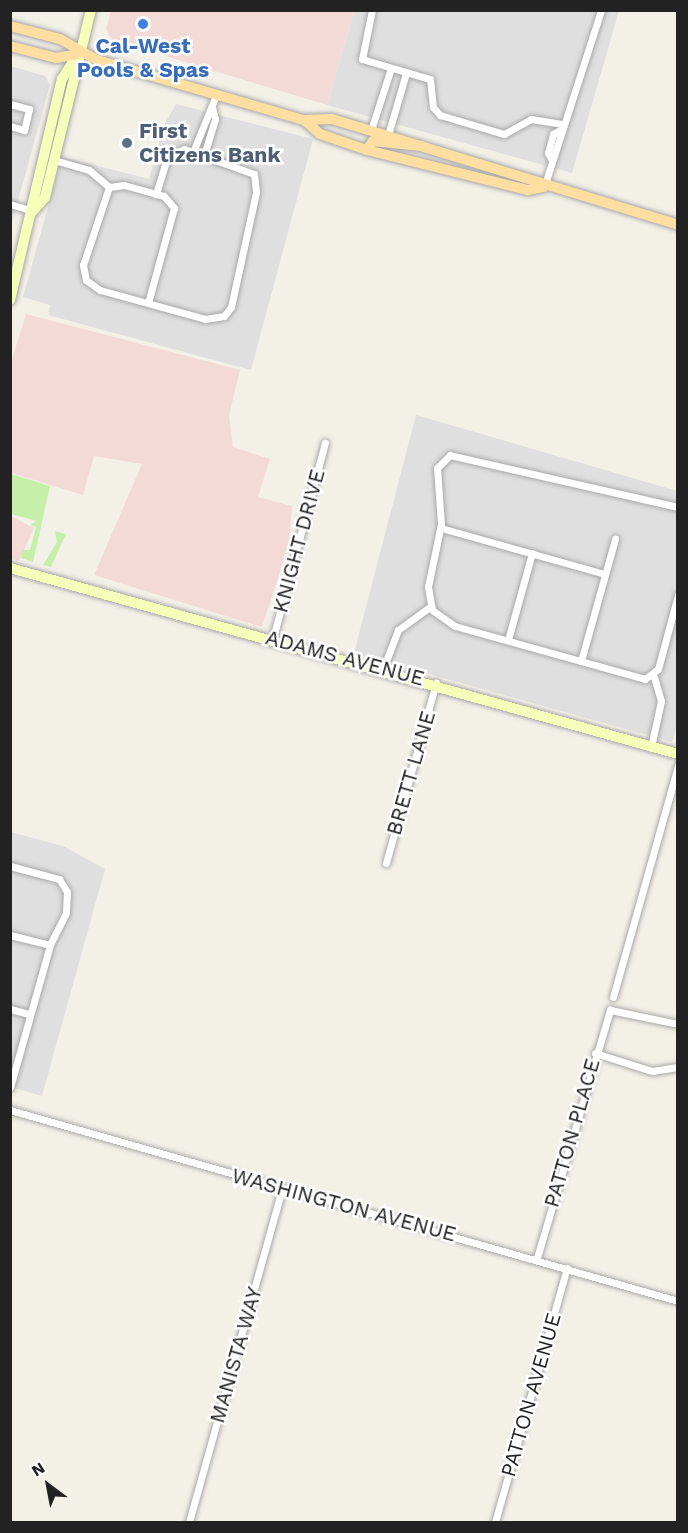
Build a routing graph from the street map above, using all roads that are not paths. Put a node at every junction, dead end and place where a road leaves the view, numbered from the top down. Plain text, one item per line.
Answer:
1 (91, 10) edge
2 (372, 10) edge
3 (601, 10) edge
4 (10, 26) edge
5 (10, 46) edge
6 (78, 54) junction
7 (391, 68) junction
8 (406, 73) junction
9 (384, 91) junction
10 (216, 95) junction
11 (399, 95) junction
12 (10, 104) edge
13 (212, 107) junction
14 (304, 120) junction
15 (10, 126) edge
16 (561, 127) junction
17 (371, 130) junction
18 (388, 135) junction
19 (425, 146) junction
20 (367, 150) junction
21 (193, 152) junction
22 (204, 155) junction
23 (54, 160) junction
24 (109, 187) junction
25 (544, 187) junction
26 (156, 194) junction
27 (10, 204) edge
28 (33, 211) junction
29 (678, 225) edge
30 (10, 300) edge
31 (148, 303) junction
32 (325, 443) dead end
33 (678, 507) edge
34 (441, 528) junction
35 (615, 539) dead end
36 (532, 553) junction
37 (10, 568) edge
38 (605, 574) junction
39 (678, 595) edge
40 (431, 606) junction
41 (273, 638) junction
42 (508, 640) junction
43 (581, 661) junction
44 (383, 669) junction
45 (654, 677) junction
46 (436, 683) junction
47 (651, 747) junction
48 (678, 754) edge
49 (678, 765) edge
50 (386, 863) dead end
51 (10, 866) edge
52 (10, 935) edge
53 (50, 945) junction
54 (613, 997) dead end
55 (10, 1009) edge
56 (29, 1014) junction
57 (678, 1024) edge
58 (595, 1053) junction
59 (678, 1067) edge
60 (10, 1087) edge
61 (10, 1110) edge
62 (282, 1188) junction
63 (537, 1257) junction
64 (567, 1268) junction
65 (678, 1301) edge
66 (189, 1522) edge
67 (495, 1522) edge

1 - 6 street
2 - 7 street
3 - 16 street
4 - 6 main road
5 - 6 main road
6 - 10 main road
6 - 23 street
6 - 28 street
7 - 8 street
7 - 9 street
8 - 11 street
8 - 16 street
9 - 11 street
9 - 17 street
10 - 13 street
10 - 14 main road
11 - 18 street
12 - 15 street
13 - 21 street
13 - 22 street
14 - 17 main road
14 - 20 main road
16 - 25 street
17 - 18 main road
18 - 19 main road
19 - 20 main road
19 - 25 main road
20 - 25 main road
21 - 22 street
21 - 26 street
22 - 31 street
23 - 24 street
23 - 28 street
24 - 26 street
24 - 31 street
25 - 29 main road
26 - 31 street
27 - 28 street
28 - 30 street
32 - 41 street, KNIGHT DRIVE
33 - 34 street
34 - 36 street
34 - 40 street
35 - 38 street
36 - 38 street
36 - 42 street
37 - 41 street, ADAMS AVENUE
38 - 43 street
39 - 45 street
40 - 42 street
40 - 44 street
41 - 44 street, ADAMS AVENUE
42 - 43 street
43 - 45 street
44 - 46 street, ADAMS AVENUE
45 - 47 street
46 - 47 street, ADAMS AVENUE
46 - 50 street, BRETT LANE
47 - 48 street, ADAMS AVENUE
49 - 54 street
51 - 53 street
52 - 53 street
53 - 56 street
55 - 56 street
56 - 60 street
57 - 58 street, PATTON PLACE
58 - 59 street
58 - 63 street, PATTON PLACE
61 - 62 street, WASHINGTON AVENUE
62 - 63 street, WASHINGTON AVENUE
62 - 66 street, MANISTA WAY
63 - 64 street, WASHINGTON AVENUE
64 - 65 street, WASHINGTON AVENUE
64 - 67 street, PATTON AVENUE

